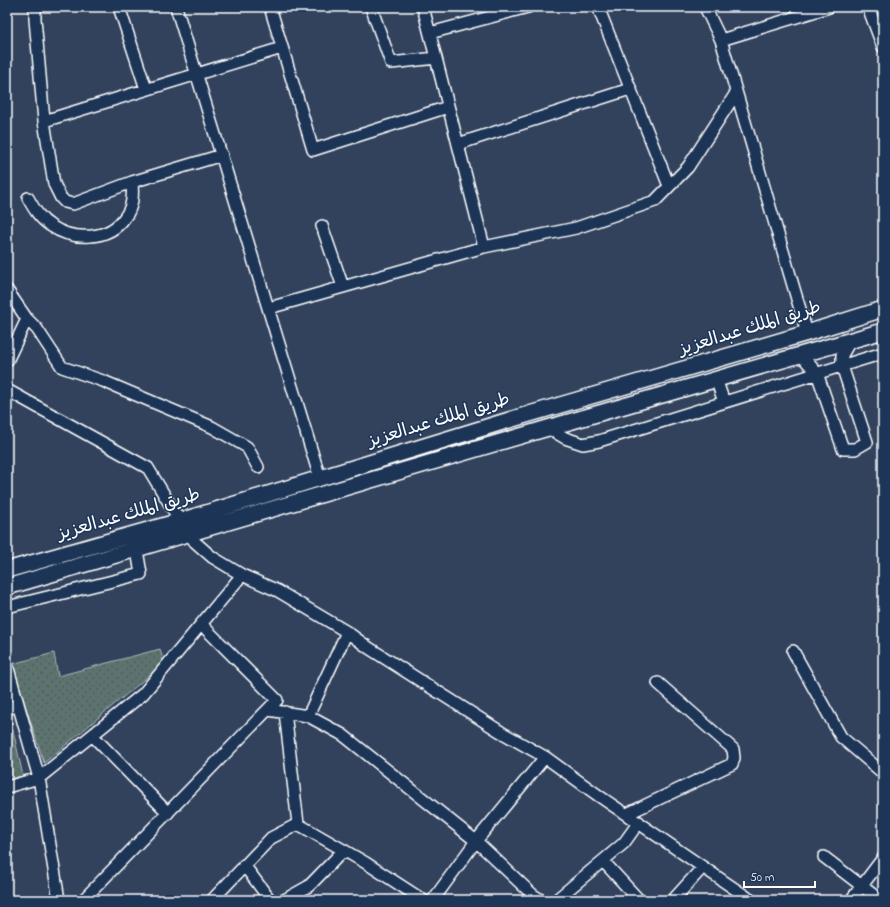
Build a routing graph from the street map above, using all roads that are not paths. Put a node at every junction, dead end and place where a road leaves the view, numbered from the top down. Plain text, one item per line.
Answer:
1 (35, 7) edge
2 (119, 7) edge
3 (176, 7) edge
4 (270, 7) edge
5 (371, 7) edge
6 (423, 7) edge
7 (528, 7) edge
8 (598, 7) edge
9 (705, 7) edge
10 (868, 7) edge
11 (822, 8) edge
12 (430, 33) junction
13 (721, 40) junction
14 (883, 47) edge
15 (282, 48) junction
16 (436, 58) junction
17 (196, 74) junction
18 (630, 88) junction
19 (146, 89) junction
20 (736, 93) junction
21 (448, 107) junction
22 (44, 121) junction
23 (458, 144) junction
24 (222, 155) junction
25 (132, 182) junction
26 (669, 186) junction
27 (28, 198) dead end
28 (322, 226) dead end
29 (484, 247) junction
30 (343, 287) junction
31 (7, 290) edge
32 (268, 308) junction
33 (883, 309) edge
34 (27, 319) junction
35 (883, 331) edge
36 (807, 333) junction
37 (850, 341) junction
38 (883, 353) edge
39 (801, 354) junction
40 (7, 361) edge
41 (842, 366) junction
42 (817, 373) junction
43 (716, 378) junction
44 (7, 390) edge
45 (724, 402) junction
46 (548, 428) junction
47 (258, 467) dead end
48 (320, 478) junction
49 (180, 521) junction
50 (189, 534) junction
51 (137, 550) junction
52 (7, 570) edge
53 (242, 574) junction
54 (7, 587) edge
55 (7, 607) edge
56 (201, 624) junction
57 (347, 632) junction
58 (793, 651) dead end
59 (7, 665) edge
60 (658, 683) dead end
61 (18, 705) junction
62 (7, 709) edge
63 (268, 710) junction
64 (285, 712) junction
65 (308, 716) junction
66 (92, 735) junction
67 (545, 757) junction
68 (883, 773) edge
69 (39, 778) junction
70 (7, 787) edge
71 (168, 813) junction
72 (627, 814) junction
73 (639, 822) junction
74 (298, 824) junction
75 (476, 840) junction
76 (344, 850) junction
77 (824, 857) dead end
78 (883, 858) edge
79 (603, 861) junction
80 (244, 865) junction
81 (704, 867) junction
82 (862, 886) junction
83 (59, 900) edge
84 (84, 900) edge
85 (212, 900) edge
86 (270, 900) edge
87 (284, 900) edge
88 (423, 900) edge
89 (433, 900) edge
90 (541, 900) edge
91 (556, 900) edge
92 (639, 900) edge
93 (673, 900) edge
94 (751, 900) edge
95 (852, 900) edge
96 (880, 900) edge

1 - 22 street
2 - 19 street
3 - 17 street
4 - 15 street
5 - 16 street
6 - 12 street
7 - 12 street
8 - 18 street
9 - 13 street
10 - 14 street
11 - 13 street
12 - 16 street
13 - 20 street
15 - 17 street
15 - 21 street
16 - 21 street
17 - 19 street
17 - 24 street
18 - 23 street
18 - 26 street
19 - 22 street
20 - 26 street
20 - 36 street
21 - 23 street
22 - 25 street
23 - 29 street
24 - 25 street
24 - 32 street
25 - 27 street
26 - 29 street
28 - 30 street
29 - 30 street
30 - 32 street
31 - 34 street
32 - 48 street
33 - 36 highway, طريق الملك عبدالعزيز
34 - 40 street
34 - 47 street
35 - 37 highway, طريق الملك عبدالعزيز
36 - 48 highway, طريق الملك عبدالعزيز
37 - 39 highway, طريق الملك عبدالعزيز
37 - 41 street
38 - 41 street
39 - 42 street
39 - 43 highway, طريق الملك عبدالعزيز
41 - 42 street
41 - 42 street
42 - 45 street
43 - 45 street
43 - 46 highway, طريق الملك عبدالعزيز
44 - 49 street
45 - 46 street
46 - 50 highway, طريق الملك عبدالعزيز
48 - 49 highway, طريق الملك عبدالعزيز
49 - 50 street
49 - 52 highway, طريق الملك عبدالعزيز
50 - 51 highway, طريق الملك عبدالعزيز
50 - 53 street
51 - 54 highway, طريق الملك عبدالعزيز
51 - 55 street
53 - 56 street
53 - 57 street
56 - 63 street
56 - 66 street
57 - 65 street
57 - 67 street
58 - 68 street
59 - 61 street
60 - 72 street
61 - 62 street
61 - 69 street
63 - 64 street
63 - 71 street
64 - 65 street
64 - 74 street
65 - 75 street
66 - 69 street
66 - 71 street
67 - 72 street
67 - 75 street
69 - 70 street
69 - 83 street
71 - 84 street
72 - 73 street
73 - 79 street
73 - 81 street
74 - 76 street
74 - 80 street
75 - 89 street
75 - 90 street
76 - 87 street
76 - 88 street
77 - 82 street
78 - 82 street
79 - 91 street
79 - 92 street
80 - 85 street
80 - 86 street
81 - 93 street
81 - 94 street
82 - 95 street
82 - 96 street

